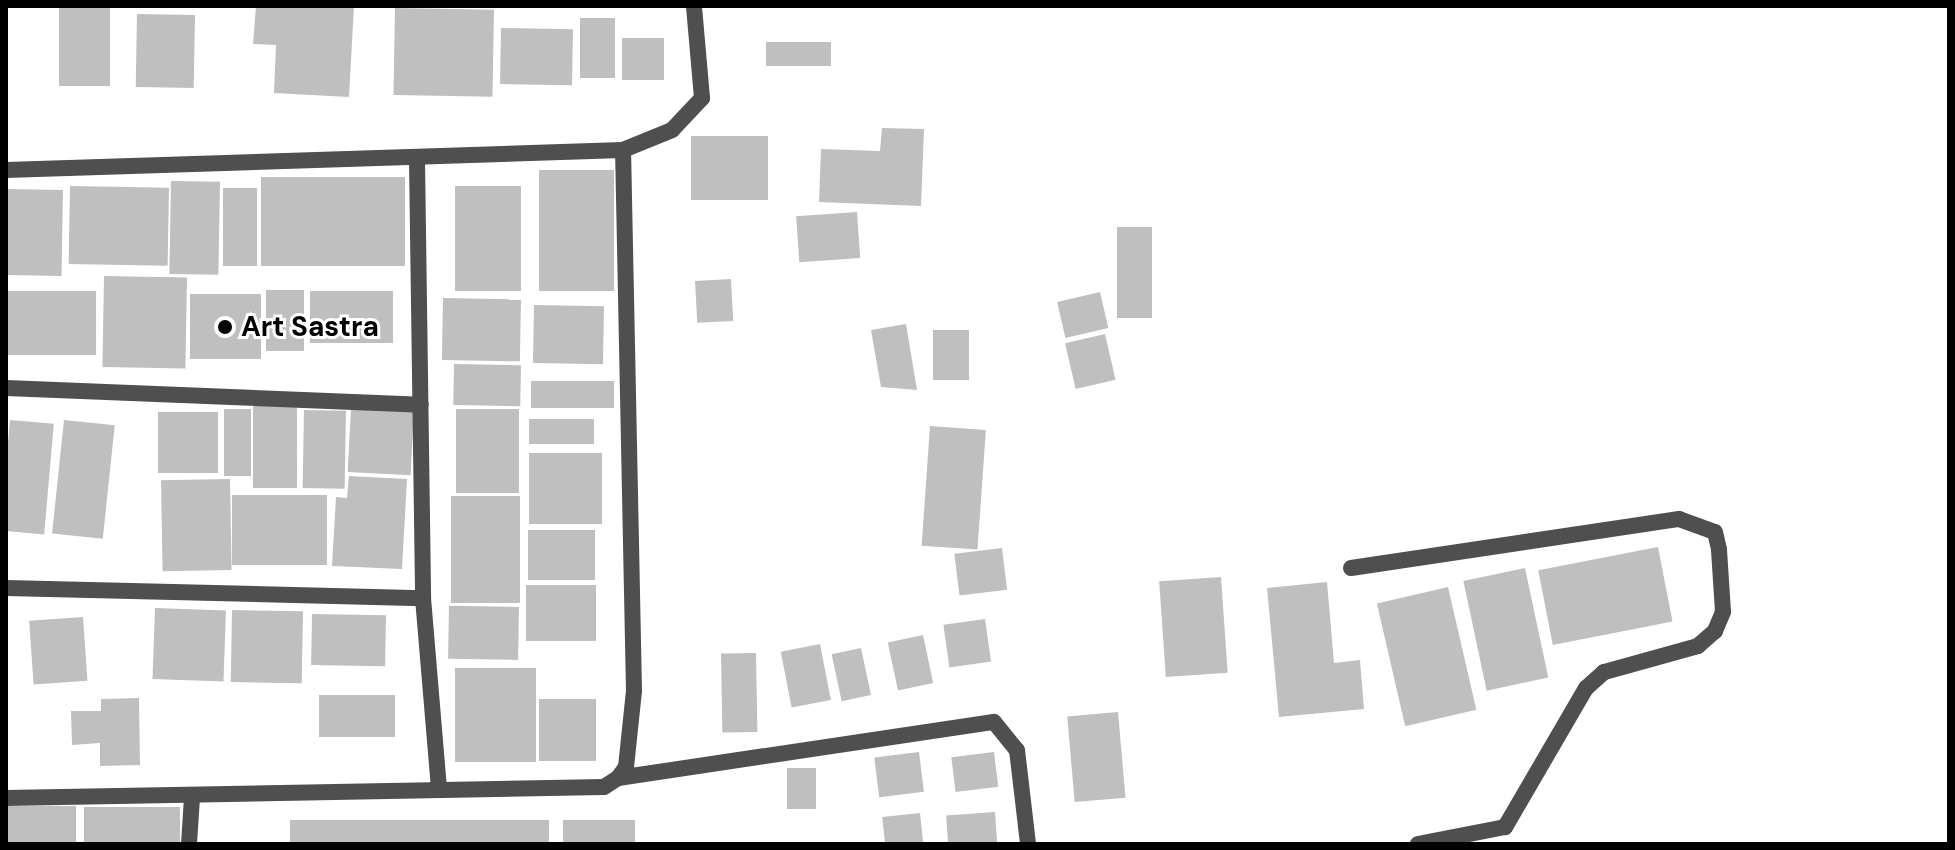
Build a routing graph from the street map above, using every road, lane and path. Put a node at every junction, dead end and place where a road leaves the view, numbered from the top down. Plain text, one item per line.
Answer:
1 (694, 6) edge
2 (623, 150) junction
3 (417, 160) junction
4 (6, 170) edge
5 (6, 388) edge
6 (421, 405) junction
7 (1351, 568) dead end
8 (6, 588) edge
9 (423, 598) junction
10 (618, 778) junction
11 (439, 788) junction
12 (6, 798) edge
13 (192, 798) junction
14 (189, 844) edge
15 (1028, 844) edge
16 (1418, 844) edge

1 - 2 street
2 - 3 street
2 - 10 street
3 - 4 street
3 - 6 street
5 - 6 street
6 - 9 street
7 - 16 street
8 - 9 street
9 - 11 street
10 - 11 street
10 - 15 street
11 - 13 street
12 - 13 street
13 - 14 street

